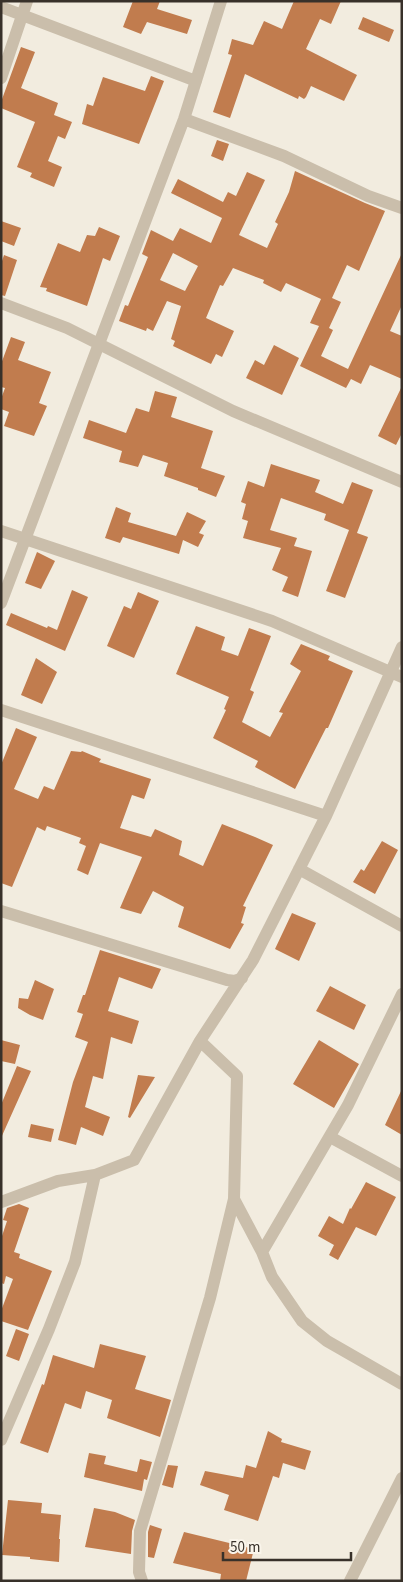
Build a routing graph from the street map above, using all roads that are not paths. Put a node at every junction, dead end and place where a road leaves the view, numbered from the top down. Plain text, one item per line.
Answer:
1 (27, 1) edge
2 (221, 1) edge
3 (1, 7) edge
4 (23, 16) junction
5 (1, 78) edge
6 (196, 81) junction
7 (184, 119) junction
8 (402, 208) edge
9 (1, 303) edge
10 (99, 344) junction
11 (402, 482) edge
12 (1, 531) edge
13 (25, 538) junction
14 (1, 603) edge
15 (402, 647) edge
16 (390, 672) junction
17 (402, 677) edge
18 (1, 710) edge
19 (326, 816) junction
20 (299, 869) junction
21 (1, 910) edge
22 (402, 926) edge
23 (242, 978) junction
24 (402, 994) edge
25 (200, 1041) junction
26 (330, 1137) junction
27 (95, 1175) junction
28 (402, 1176) edge
29 (234, 1200) junction
30 (1, 1202) edge
31 (262, 1252) junction
32 (402, 1384) edge
33 (1, 1440) edge
34 (402, 1478) edge
35 (352, 1579) edge
36 (142, 1581) edge

1 - 4 street
2 - 6 street
3 - 4 street
4 - 5 street
4 - 6 street
6 - 7 street
7 - 8 street
7 - 10 street
9 - 10 street
10 - 11 street
10 - 13 street
12 - 13 street
13 - 14 street
13 - 16 street
15 - 16 street
16 - 17 street
16 - 19 street
18 - 19 street
19 - 20 street
20 - 22 street
20 - 23 street
21 - 23 street
23 - 25 street
24 - 26 street
25 - 27 street
25 - 29 street
26 - 28 street
26 - 31 street
27 - 30 street
27 - 33 street
29 - 31 street
29 - 36 street
31 - 32 street
34 - 35 street

